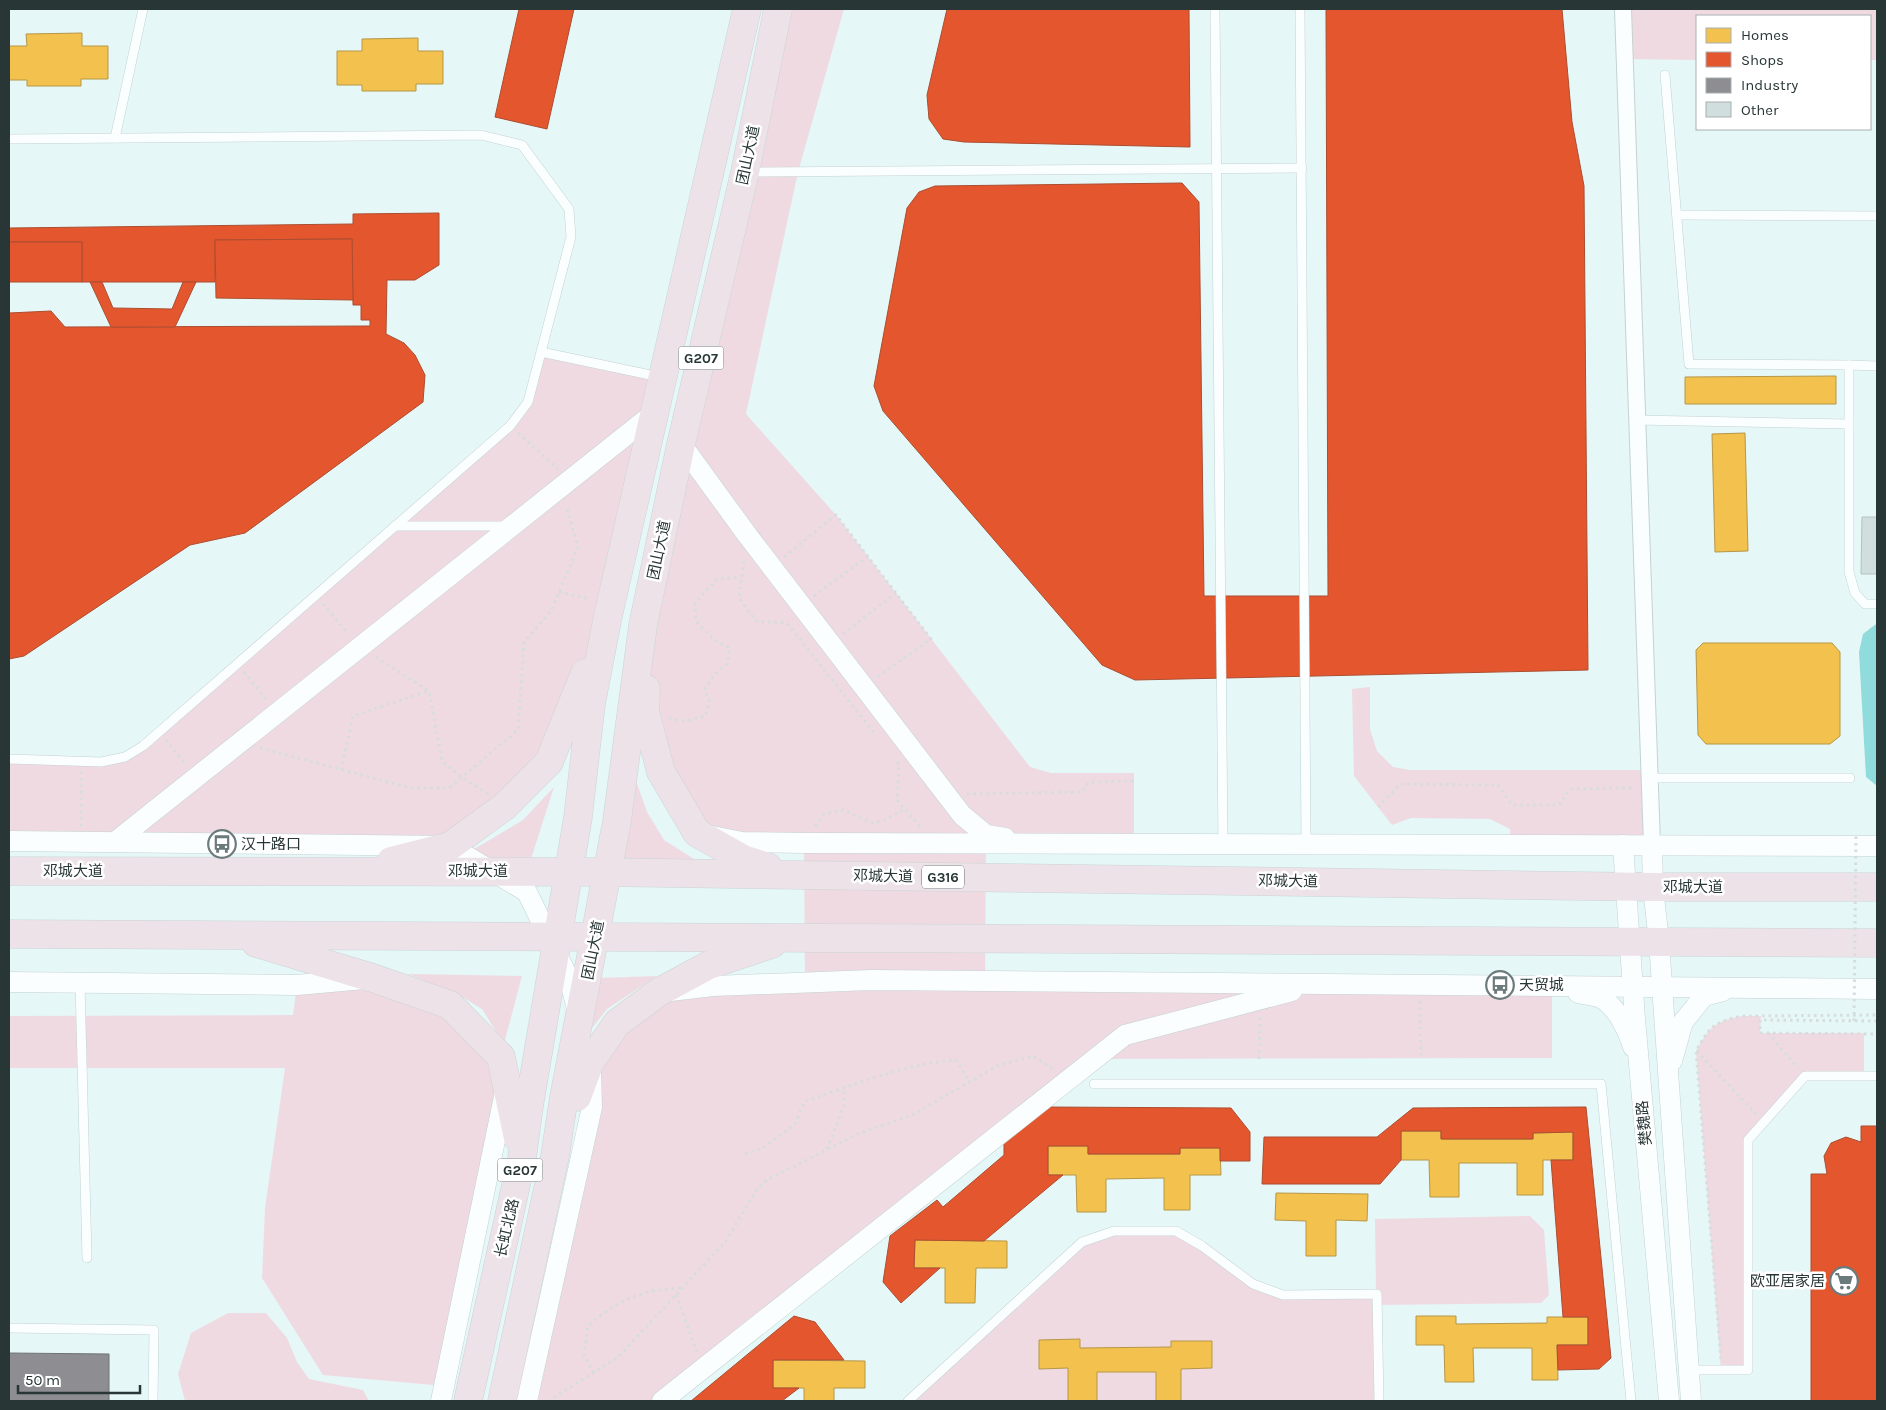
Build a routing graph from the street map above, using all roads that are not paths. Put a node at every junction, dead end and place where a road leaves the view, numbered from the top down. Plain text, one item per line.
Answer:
1 (143, 9) edge
2 (747, 9) edge
3 (778, 9) edge
4 (1215, 9) edge
5 (1300, 9) edge
6 (1623, 9) edge
7 (1665, 75) dead end
8 (115, 138) junction
9 (9, 139) edge
10 (1302, 168) junction
11 (1217, 169) junction
12 (745, 172) junction
13 (1677, 216) junction
14 (1877, 216) edge
15 (541, 352) junction
16 (1849, 366) junction
17 (1877, 366) edge
18 (662, 377) junction
19 (654, 413) junction
20 (1637, 420) junction
21 (1849, 424) junction
22 (681, 444) junction
23 (395, 526) junction
24 (513, 526) junction
25 (1877, 604) edge
26 (609, 610) junction
27 (646, 614) junction
28 (9, 759) edge
29 (1850, 778) dead end
30 (1650, 783) junction
31 (698, 833) junction
32 (9, 842) edge
33 (115, 842) junction
34 (1042, 844) junction
35 (1223, 844) junction
36 (1306, 844) junction
37 (1623, 845) junction
38 (1652, 845) junction
39 (450, 846) junction
40 (1877, 846) edge
41 (9, 871) edge
42 (348, 871) junction
43 (569, 872) junction
44 (608, 872) junction
45 (796, 874) junction
46 (1626, 886) junction
47 (1653, 887) junction
48 (1877, 887) edge
49 (9, 934) edge
50 (228, 935) junction
51 (558, 936) junction
52 (595, 936) junction
53 (792, 937) junction
54 (1630, 941) junction
55 (1659, 942) junction
56 (1877, 943) edge
57 (373, 978) junction
58 (9, 982) edge
59 (80, 983) junction
60 (1316, 984) junction
61 (1536, 986) junction
62 (1633, 986) junction
63 (1662, 986) junction
64 (1740, 987) junction
65 (1877, 989) edge
66 (659, 992) junction
67 (590, 1062) junction
68 (1640, 1072) junction
69 (1668, 1074) junction
70 (1877, 1076) edge
71 (1094, 1084) dead end
72 (507, 1085) junction
73 (564, 1096) joint
74 (555, 1156) junction
75 (522, 1158) junction
76 (87, 1258) dead end
77 (9, 1328) edge
78 (1688, 1370) junction
79 (153, 1401) edge
80 (441, 1401) edge
81 (468, 1401) edge
82 (502, 1401) edge
83 (527, 1401) edge
84 (662, 1401) edge
85 (908, 1401) edge
86 (1379, 1401) edge
87 (1631, 1401) edge
88 (1669, 1401) edge
89 (1691, 1401) edge

1 - 8 lane
2 - 18 highway, G207
3 - 12 highway, 团山大道 / G207
4 - 11 lane
5 - 10 lane
6 - 20 street
7 - 13 lane
8 - 9 lane
8 - 15 lane
10 - 11 lane
10 - 36 lane
11 - 12 lane
11 - 35 lane
12 - 22 highway, 团山大道 / G207
13 - 14 lane
13 - 16 lane
15 - 18 lane
15 - 23 lane
16 - 17 lane
16 - 21 lane
18 - 19 highway, G207
19 - 24 street
19 - 26 highway, G207
20 - 21 lane
20 - 30 street
21 - 25 lane
22 - 27 highway, 团山大道 / G207
22 - 34 street
23 - 24 lane
23 - 28 lane
24 - 33 street
26 - 39 highway
26 - 43 highway, G207
27 - 31 highway
27 - 44 highway, 团山大道 / G207
29 - 30 lane
30 - 38 street
31 - 34 street
31 - 45 highway
32 - 33 street
33 - 39 street
34 - 35 street
35 - 36 street
36 - 37 street
37 - 38 street
37 - 46 street, 樊魏路
38 - 40 street
38 - 47 street, 樊魏路
39 - 42 highway
39 - 67 street
41 - 42 highway, 邓城大道 / G316
42 - 43 highway, 邓城大道 / G316
43 - 44 highway, 邓城大道 / G316
43 - 51 highway, G207
44 - 45 highway, 邓城大道 / G316
44 - 52 highway, 团山大道 / G207
45 - 46 highway, 邓城大道 / G316
46 - 47 highway, 邓城大道 / G316
46 - 54 street, 樊魏路
47 - 48 highway, 邓城大道 / G316
47 - 55 street, 樊魏路
49 - 50 highway
50 - 51 highway
50 - 57 highway
51 - 52 highway
51 - 75 highway, 长虹北路 / G207
52 - 53 highway
52 - 73 highway, 团山大道 / G207
53 - 54 highway
53 - 66 highway
54 - 55 highway
54 - 62 street, 樊魏路
55 - 56 highway
55 - 63 street, 樊魏路
57 - 59 street
57 - 72 highway
58 - 59 street
59 - 76 lane
60 - 61 street
60 - 66 street
60 - 84 street
61 - 62 street
61 - 68 street
62 - 63 street
62 - 68 street, 樊魏路
63 - 64 street
63 - 69 street, 樊魏路
64 - 65 street
64 - 69 street
66 - 67 highway
67 - 74 highway
67 - 83 street
68 - 88 street, 樊魏路
69 - 78 street, 樊魏路
70 - 78 lane
71 - 87 lane
72 - 75 highway
72 - 80 street
73 - 74 highway, 长虹北路 / G207
74 - 82 highway, 长虹北路 / G207
75 - 81 highway, 长虹北路 / G207
77 - 79 lane
78 - 89 street, 樊魏路
85 - 86 lane

